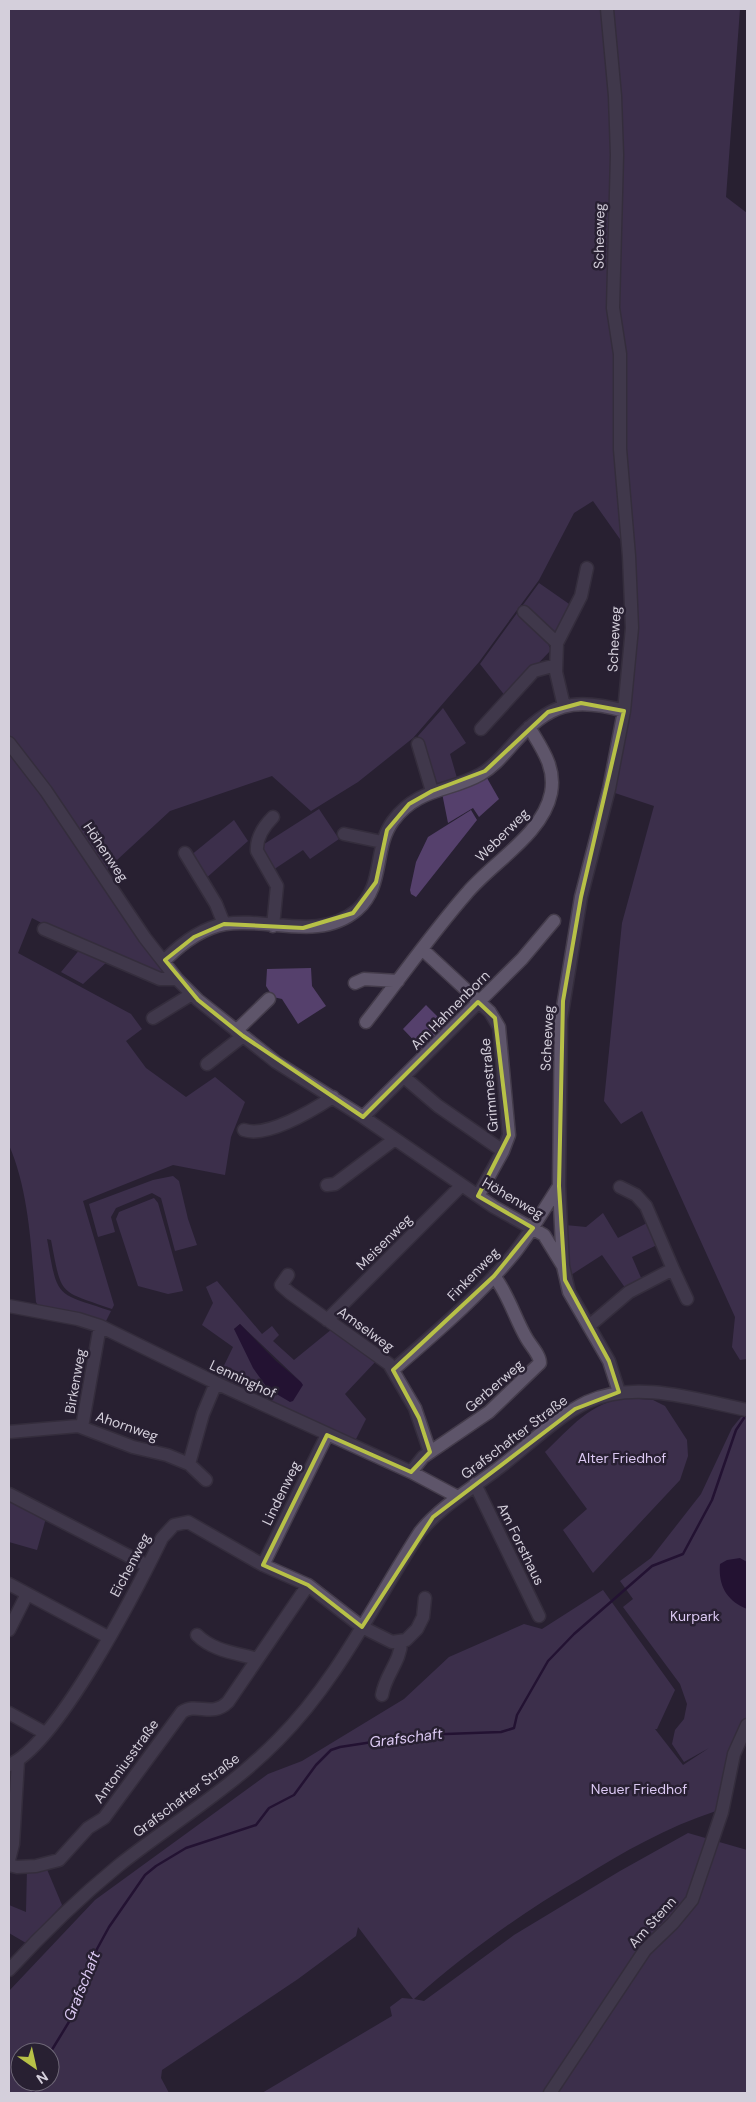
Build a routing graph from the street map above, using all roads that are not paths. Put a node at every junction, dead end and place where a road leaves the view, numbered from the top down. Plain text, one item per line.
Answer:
1 (607, 9) edge
2 (587, 568) dead end
3 (524, 612) dead end
4 (557, 643) junction
5 (556, 665) junction
6 (564, 706) junction
7 (624, 712) junction
8 (529, 727) junction
9 (481, 729) dead end
10 (9, 743) edge
11 (418, 744) dead end
12 (432, 791) junction
13 (273, 817) dead end
14 (344, 834) dead end
15 (382, 842) junction
16 (185, 853) dead end
17 (554, 921) dead end
18 (224, 924) junction
19 (273, 926) junction
20 (44, 929) dead end
21 (422, 949) junction
22 (165, 960) junction
23 (177, 978) junction
24 (398, 981) junction
25 (355, 983) dead end
26 (192, 994) junction
27 (269, 999) dead end
28 (478, 1002) junction
29 (153, 1018) dead end
30 (366, 1022) dead end
31 (239, 1034) junction
32 (206, 1064) dead end
33 (404, 1076) junction
34 (333, 1097) junction
35 (363, 1117) junction
36 (244, 1130) dead end
37 (395, 1139) junction
38 (503, 1151) junction
39 (327, 1185) dead end
40 (462, 1185) junction
41 (559, 1186) junction
42 (620, 1187) dead end
43 (478, 1196) junction
44 (533, 1228) junction
45 (563, 1266) junction
46 (673, 1269) junction
47 (288, 1275) dead end
48 (494, 1276) junction
49 (687, 1299) dead end
50 (9, 1306) edge
51 (327, 1320) junction
52 (100, 1326) junction
53 (589, 1326) junction
54 (393, 1370) junction
55 (216, 1383) junction
56 (619, 1392) junction
57 (744, 1410) edge
58 (82, 1427) junction
59 (9, 1432) edge
60 (327, 1434) junction
61 (430, 1452) junction
62 (189, 1464) junction
63 (411, 1472) junction
64 (206, 1480) dead end
65 (475, 1484) junction
66 (9, 1494) edge
67 (458, 1497) junction
68 (263, 1565) junction
69 (148, 1566) junction
70 (9, 1584) edge
71 (308, 1585) junction
72 (27, 1594) junction
73 (425, 1598) dead end
74 (539, 1616) dead end
75 (362, 1627) junction
76 (9, 1630) edge
77 (197, 1635) dead end
78 (108, 1638) junction
79 (401, 1642) junction
80 (257, 1659) junction
81 (382, 1694) dead end
82 (9, 1713) edge
83 (747, 1725) edge
84 (45, 1732) junction
85 (13, 1763) edge
86 (9, 1860) edge
87 (9, 1864) edge
88 (9, 1970) edge
89 (550, 2093) edge

1 - 7 street, Scheeweg
2 - 4 street
3 - 4 street
4 - 5 street
5 - 6 street
5 - 9 street
6 - 7 street
6 - 8 street
7 - 41 street, Scheeweg
8 - 12 street
8 - 21 street, Weberweg
10 - 22 street, Höhenweg
11 - 12 street
12 - 15 street
13 - 19 street
14 - 15 street
15 - 19 street
16 - 18 street
17 - 28 street, Am Hahnenborn
18 - 19 street
18 - 22 street
20 - 23 street
21 - 24 street, Weberweg
21 - 28 street
22 - 23 street, Höhenweg
23 - 26 street, Höhenweg
24 - 25 street
24 - 30 street, Weberweg
26 - 29 street
26 - 31 street, Höhenweg
27 - 31 street
28 - 33 street, Am Hahnenborn
28 - 38 street, Grimmestraße
31 - 32 street
31 - 34 street, Höhenweg
33 - 35 street, Am Hahnenborn
33 - 38 street
34 - 35 street, Höhenweg
34 - 36 street
35 - 37 street, Höhenweg
37 - 39 street
37 - 40 street, Höhenweg
38 - 43 street, Grimmestraße
40 - 43 street, Höhenweg
40 - 51 street, Meisenweg
41 - 44 street, Finkenweg
41 - 45 street, Scheeweg
42 - 46 street
43 - 44 street, Höhenweg
44 - 45 street, Höhenweg
44 - 48 street, Finkenweg
45 - 53 street, Höhenweg
46 - 49 street
46 - 53 street
47 - 51 street, Amselweg
48 - 54 street, Finkenweg
48 - 61 street, Gerberweg
50 - 52 street, Lenninghof
51 - 54 street, Amselweg
52 - 55 street, Lenninghof
52 - 58 street, Birkenweg
53 - 56 street, Höhenweg
54 - 61 street, Amselweg
55 - 60 street, Lenninghof
55 - 62 street
56 - 57 street, Grafschafter Straße
56 - 65 street, Grafschafter Straße
58 - 59 street, Birkenweg
58 - 62 street, Ahornweg
60 - 63 street, Lenninghof
60 - 68 street, Lindenweg
61 - 63 street, Gerberweg
62 - 64 street, Ahornweg
63 - 67 street, Lenninghof
65 - 67 street, Grafschafter Straße
65 - 74 street, Am Forsthaus
66 - 69 street
67 - 75 street, Grafschafter Straße
68 - 69 street, Eichenweg
68 - 71 street, Eichenweg
69 - 78 street, Eichenweg
70 - 72 street
71 - 75 street, Eichenweg
71 - 80 street, Antoniusstraße
72 - 76 street
72 - 78 street
73 - 79 street
75 - 79 street
75 - 88 street, Grafschafter Straße
77 - 80 street
78 - 84 street, Eichenweg
79 - 81 street
80 - 87 street, Antoniusstraße
82 - 84 street
83 - 89 street, Am Stenn
84 - 85 street, Eichenweg
85 - 86 street

